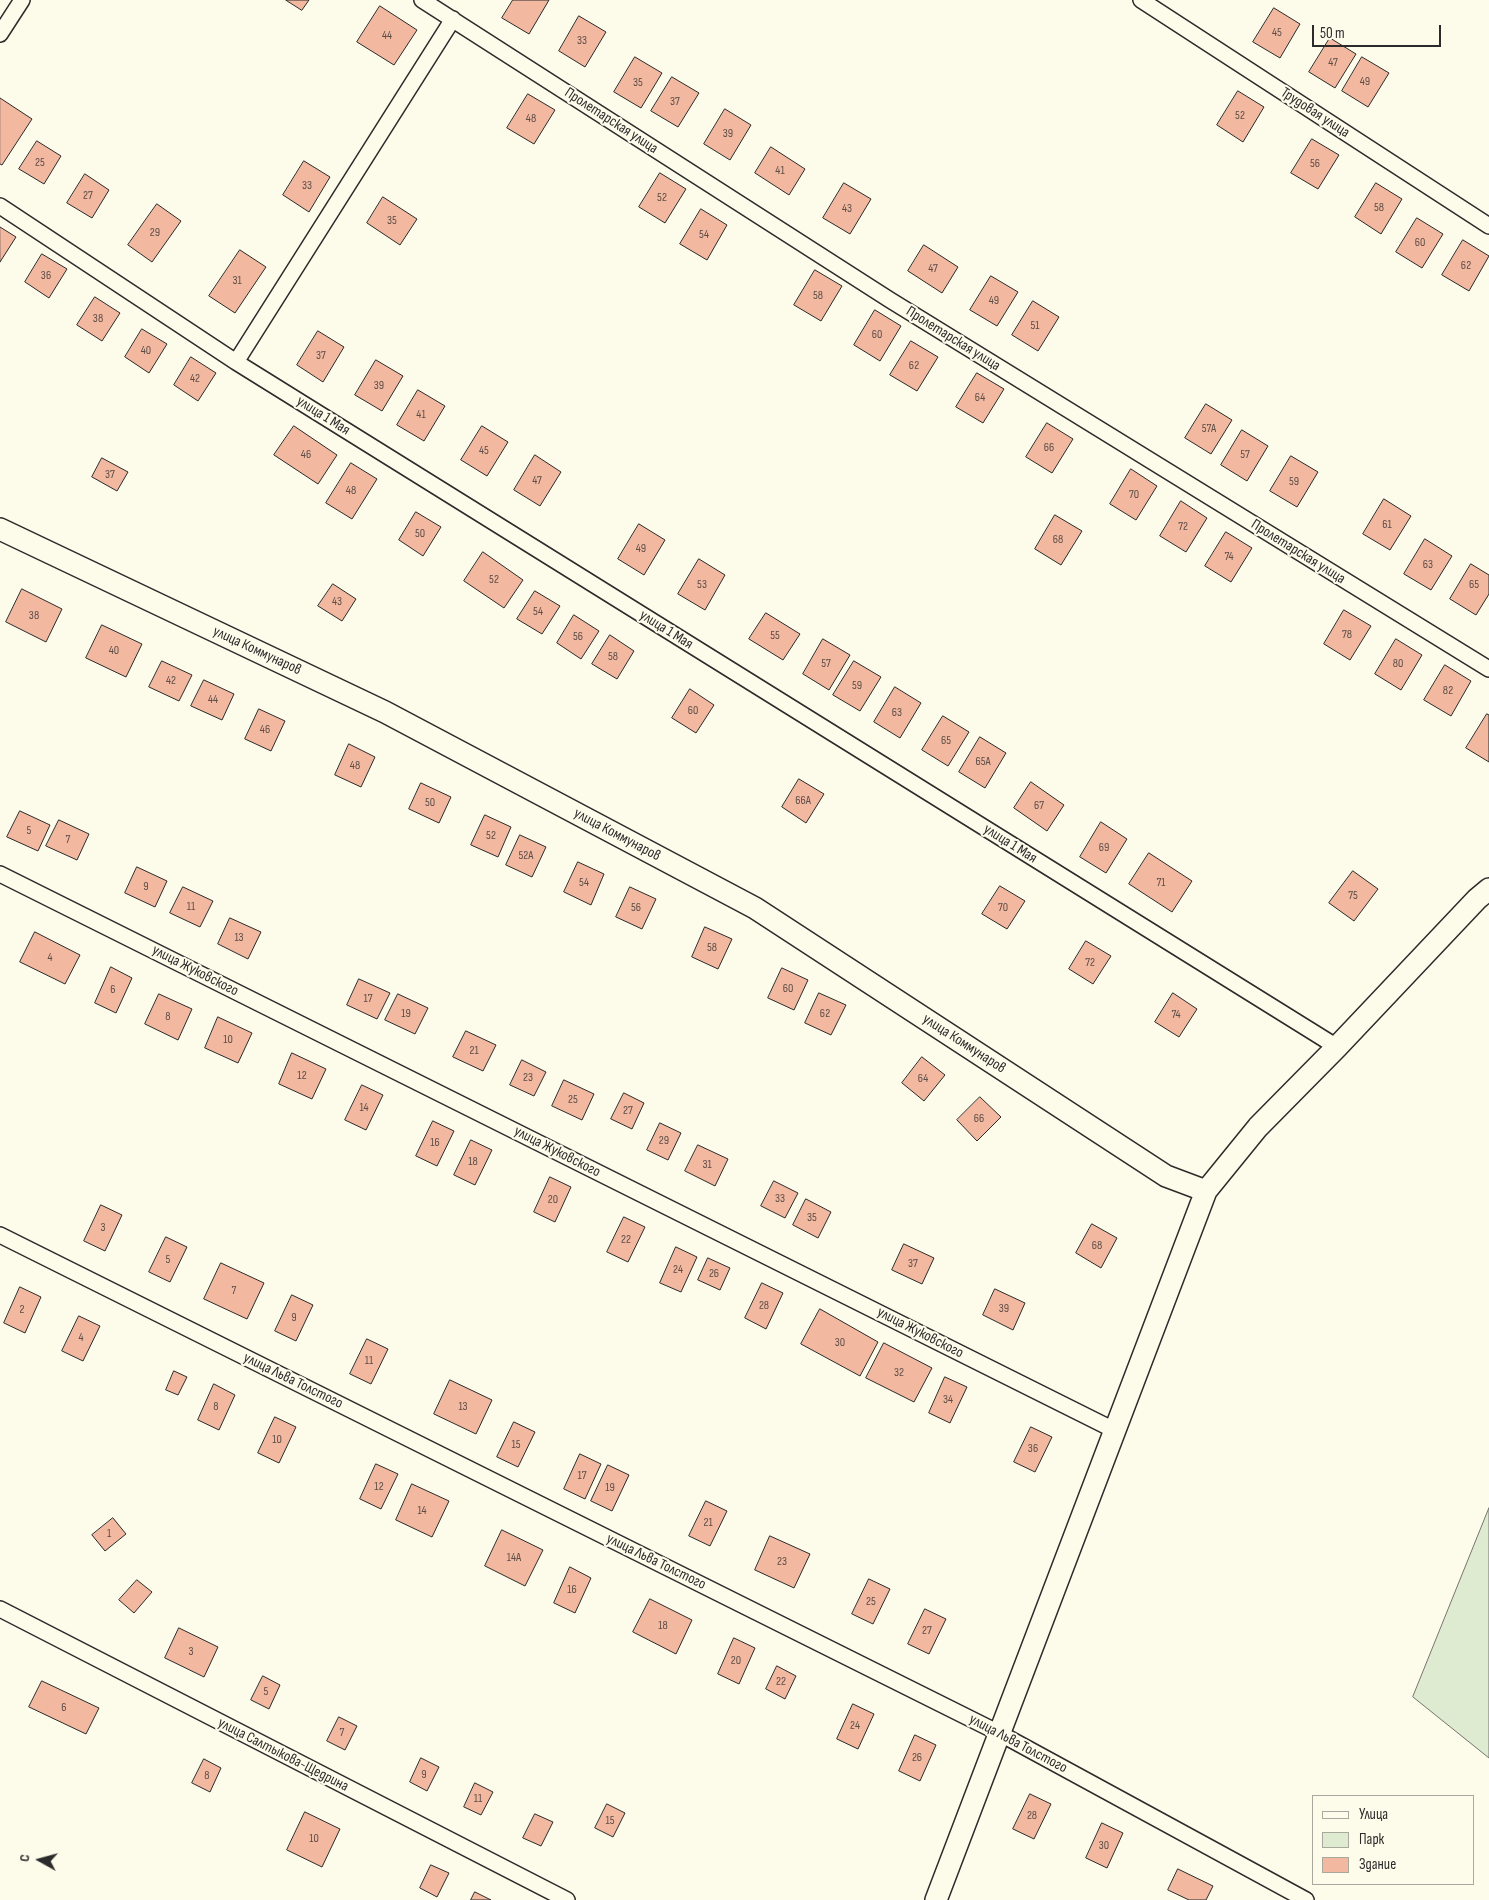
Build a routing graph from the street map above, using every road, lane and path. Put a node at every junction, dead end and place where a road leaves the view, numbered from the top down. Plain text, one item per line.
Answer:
1 (22, 0) edge
2 (422, 0) edge
3 (1141, 0) edge
4 (453, 20) junction
5 (0, 34) edge
6 (0, 206) edge
7 (1489, 226) edge
8 (236, 362) junction
9 (0, 529) edge
10 (1489, 670) edge
11 (0, 874) edge
12 (1489, 889) edge
13 (1337, 1047) junction
14 (1206, 1191) junction
15 (0, 1235) edge
16 (1114, 1430) junction
17 (0, 1609) edge
18 (999, 1733) junction
19 (567, 1900) edge
20 (936, 1900) edge
21 (1306, 1900) edge

1 - 5 street
2 - 4 street, Пролетарская улица
3 - 7 street, Трудовая улица
4 - 8 street
4 - 10 street, Пролетарская улица
6 - 8 street, улица 1 Мая
8 - 13 street, улица 1 Мая
9 - 14 main road, улица Коммунаров
11 - 16 street, улица Жуковского
12 - 13 main road
13 - 14 main road
14 - 16 main road
15 - 18 street, улица Льва Толстого
16 - 18 main road
17 - 19 street, улица Салтыкова-Щедрина
18 - 20 main road
18 - 21 street, улица Льва Толстого

